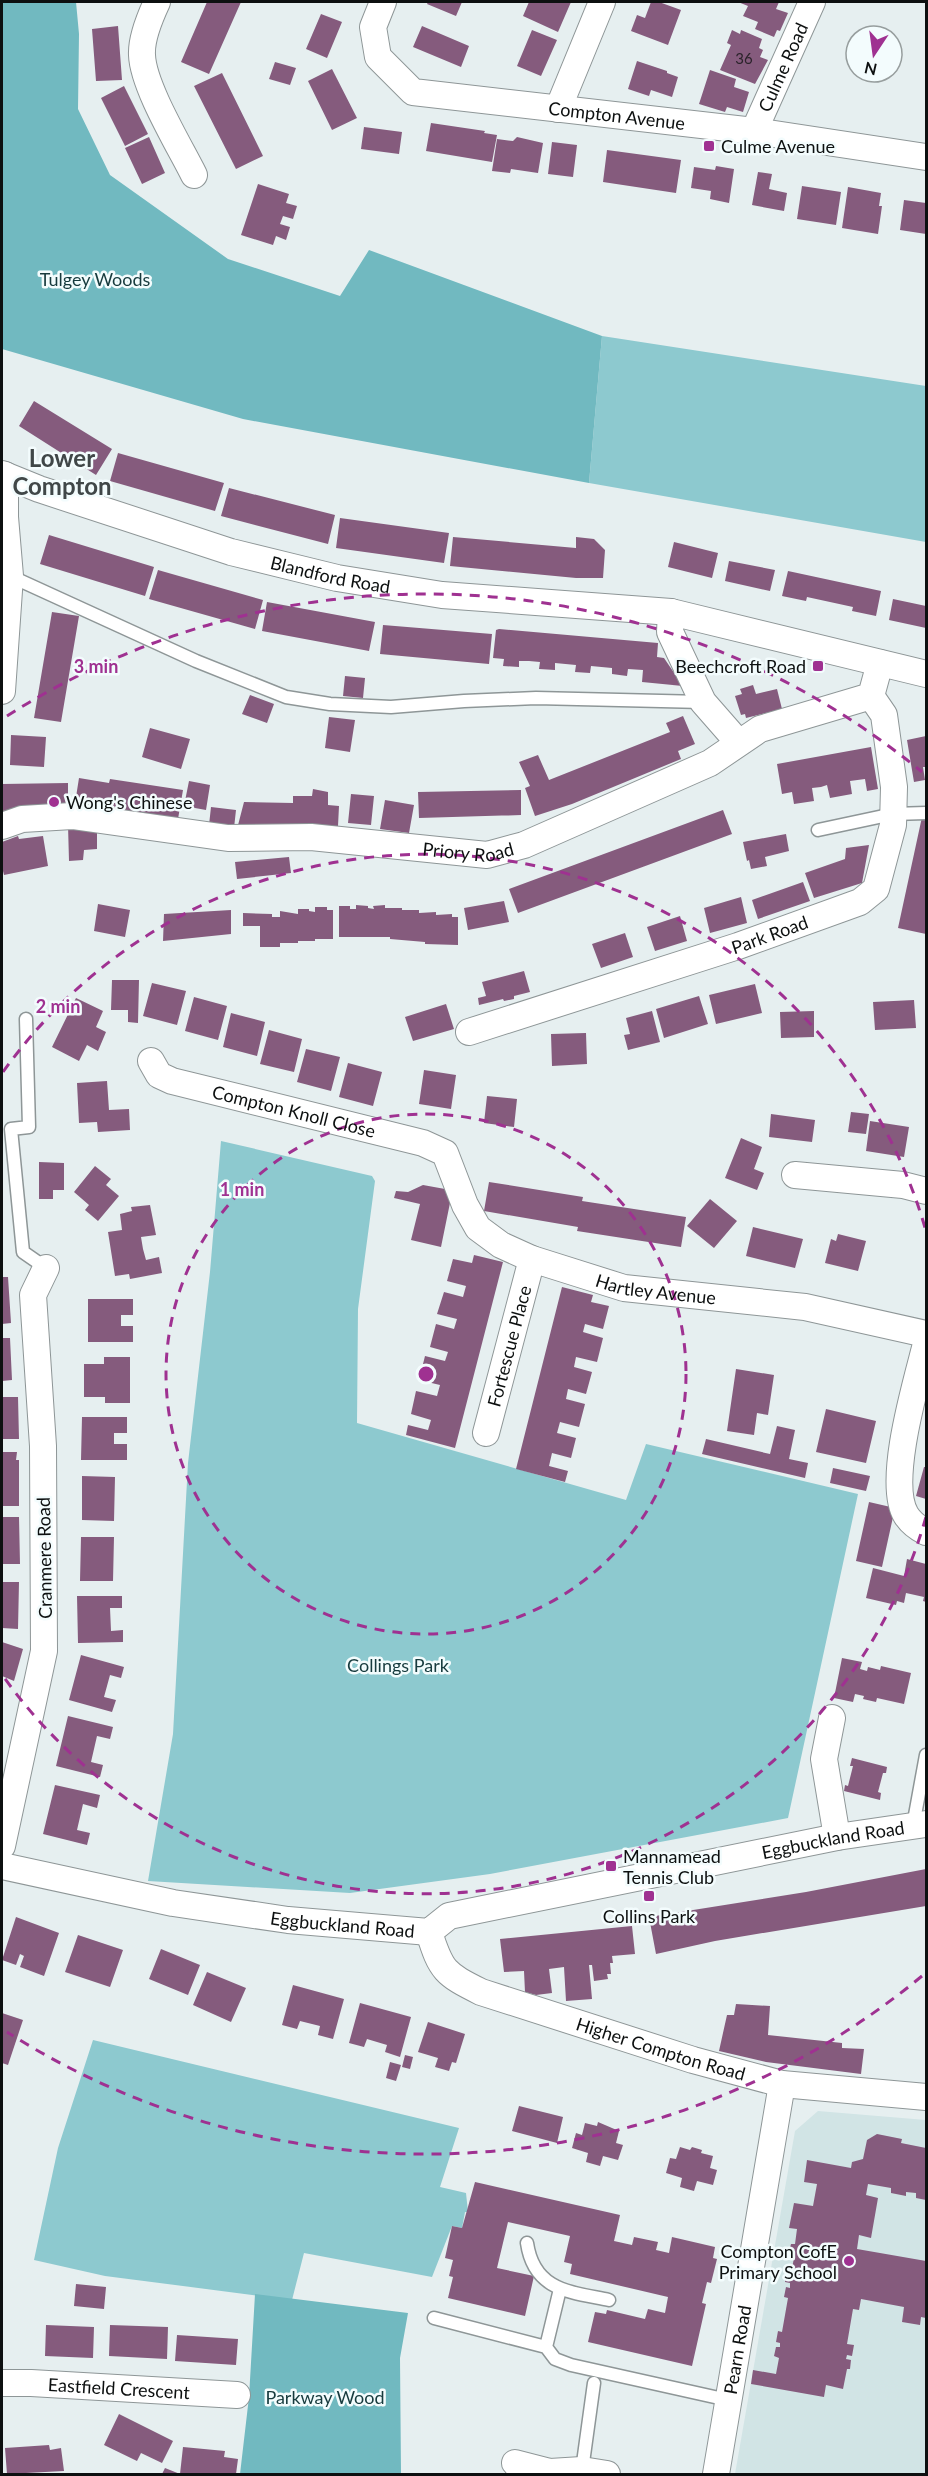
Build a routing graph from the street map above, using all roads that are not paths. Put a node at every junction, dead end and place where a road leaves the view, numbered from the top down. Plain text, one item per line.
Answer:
1 (157, 2) edge
2 (383, 2) edge
3 (602, 2) edge
4 (812, 2) edge
5 (558, 110) junction
6 (754, 130) junction
7 (927, 157) edge
8 (194, 175) dead end
9 (3, 474) edge
10 (10, 576) junction
11 (671, 612) junction
12 (4, 632) edge
13 (880, 663) junction
14 (927, 674) edge
15 (2, 691) edge
16 (871, 696) junction
17 (703, 702) junction
18 (738, 742) junction
19 (927, 813) edge
20 (893, 814) junction
21 (2, 826) edge
22 (818, 830) dead end
23 (26, 1019) dead end
24 (469, 1032) dead end
25 (151, 1061) dead end
26 (445, 1153) joint
27 (795, 1176) dead end
28 (927, 1191) edge
29 (532, 1259) junction
30 (46, 1268) joint
31 (927, 1334) edge
32 (927, 1344) edge
33 (486, 1433) dead end
34 (927, 1532) edge
35 (832, 1718) dead end
36 (927, 1755) edge
37 (920, 1826) edge
38 (837, 1837) junction
39 (2, 1846) edge
40 (2, 1866) edge
41 (429, 1932) junction
42 (782, 2084) junction
43 (927, 2097) edge
44 (527, 2243) dead end
45 (560, 2289) junction
46 (609, 2300) dead end
47 (434, 2318) dead end
48 (546, 2347) junction
49 (594, 2383) dead end
50 (2, 2384) edge
51 (237, 2395) dead end
52 (728, 2400) junction
53 (515, 2463) dead end
54 (595, 2472) edge
55 (550, 2473) edge
56 (716, 2475) edge

1 - 8 street
2 - 5 street, Compton Avenue
3 - 5 street
4 - 6 street, Culme Road
5 - 6 street, Compton Avenue
6 - 7 street, Compton Avenue
9 - 10 street
9 - 11 street, Blandford Road
10 - 12 street
10 - 17 lane
11 - 13 street, Blandford Road
11 - 17 street
12 - 15 street
13 - 14 street, Blandford Road
13 - 16 street
16 - 18 street, Priory Road
16 - 20 street, Park Road
17 - 18 street
18 - 21 street, Priory Road
19 - 20 lane
20 - 22 lane
20 - 24 street, Park Road
23 - 30 lane
25 - 26 street, Compton Knoll Close
26 - 29 street, Hartley Avenue
27 - 28 street
29 - 31 street, Hartley Avenue
29 - 33 street, Fortescue Place
30 - 39 street, Cranmere Road
32 - 34 street
35 - 38 street
36 - 37 lane
37 - 38 street, Eggbuckland Road
38 - 41 street, Eggbuckland Road
40 - 41 street, Eggbuckland Road
41 - 42 street, Higher Compton Road
42 - 43 street, Higher Compton Road
42 - 52 street, Pearn Road
44 - 45 lane
45 - 46 lane
45 - 48 lane
47 - 48 lane
48 - 52 lane
49 - 54 lane
50 - 51 street, Eastfield Crescent
52 - 56 street, Pearn Road
53 - 55 street
54 - 55 street

